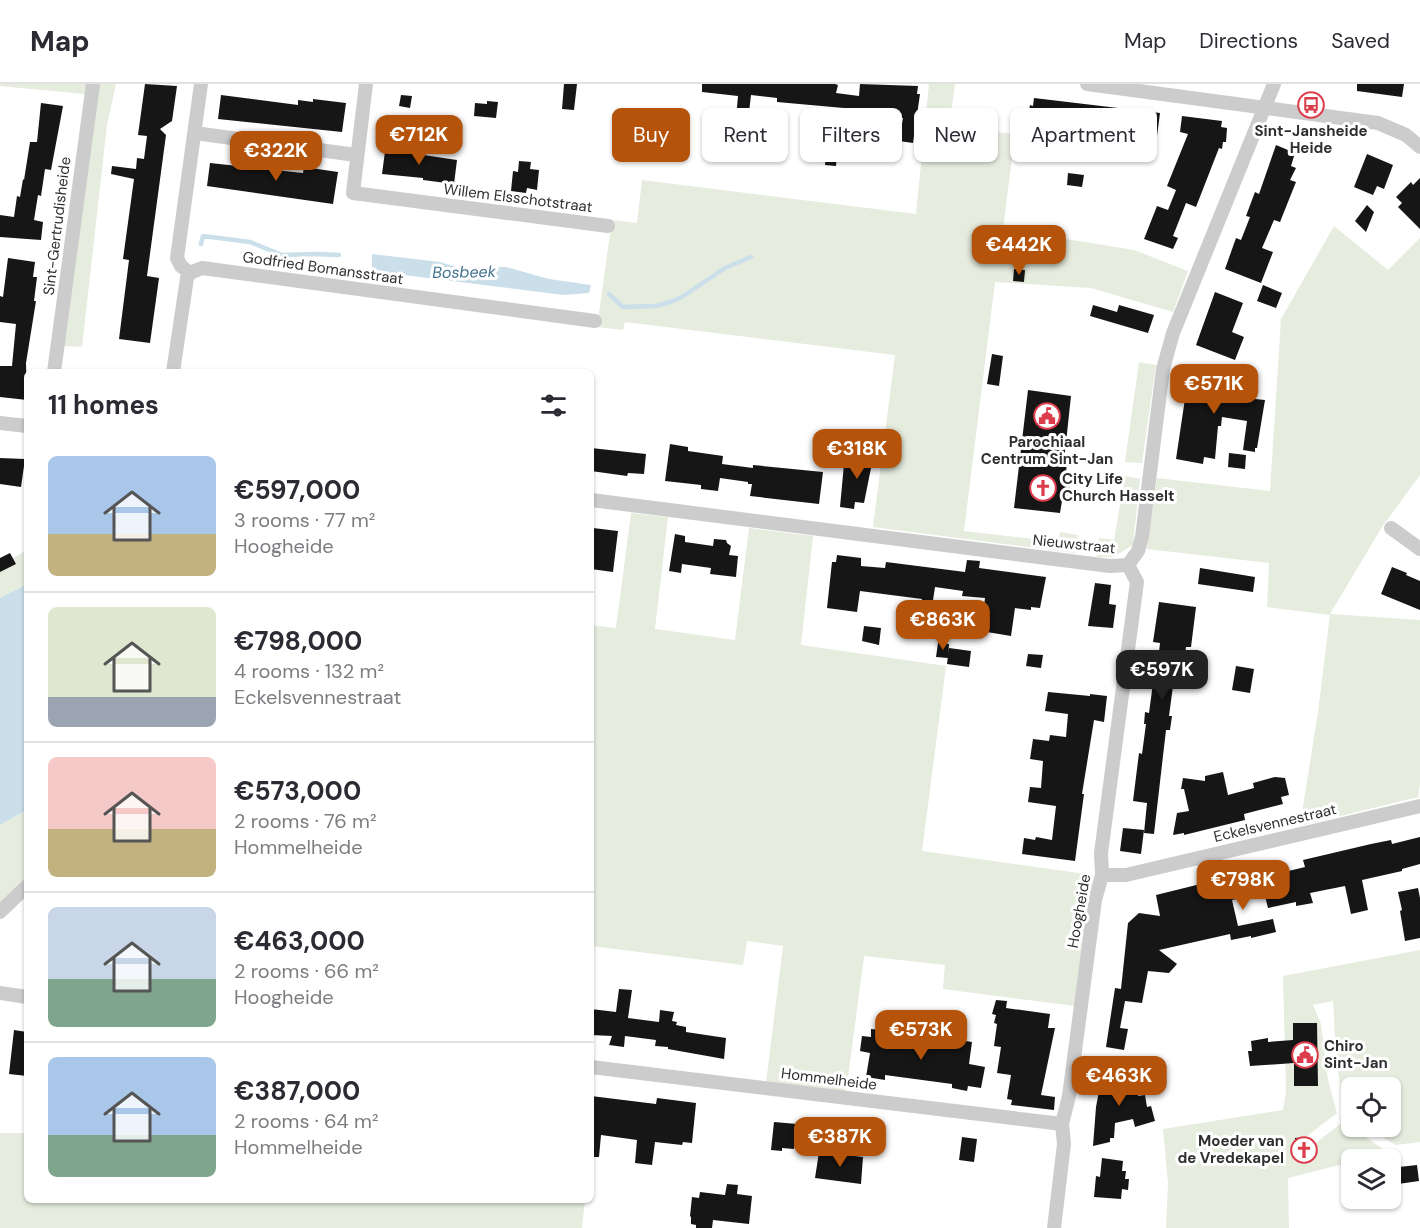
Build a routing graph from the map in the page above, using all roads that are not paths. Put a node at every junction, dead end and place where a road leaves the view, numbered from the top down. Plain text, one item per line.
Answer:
1 (93, 84) edge
2 (201, 84) edge
3 (366, 84) edge
4 (1088, 84) edge
5 (1274, 84) edge
6 (1265, 106) junction
7 (195, 133) junction
8 (1420, 147) edge
9 (356, 155) junction
10 (609, 225) dead end
11 (190, 273) junction
12 (596, 321) dead end
13 (54, 369) edge
14 (173, 369) edge
15 (0, 423) edge
16 (24, 426) edge
17 (594, 500) edge
18 (1391, 528) dead end
19 (1420, 549) edge
20 (1128, 565) junction
21 (1420, 806) edge
22 (1102, 874) junction
23 (24, 889) edge
24 (0, 912) edge
25 (0, 993) edge
26 (24, 997) edge
27 (594, 1067) edge
28 (1062, 1124) junction
29 (1054, 1228) edge

1 - 13 street, Sint-Gertrudisheide
2 - 7 street
3 - 9 street, Willem Elsschotstraat
4 - 6 street
5 - 6 street, Nieuwstraat
6 - 8 street
6 - 20 street, Nieuwstraat
7 - 9 street
7 - 11 street
9 - 10 street, Willem Elsschotstraat
11 - 12 street, Godfried Bomansstraat
11 - 14 street
15 - 16 street
17 - 20 street, Nieuwstraat
18 - 19 street
20 - 22 street, Hoogheide
21 - 22 street, Eckelsvennestraat
22 - 28 street, Hoogheide
23 - 24 street
25 - 26 street
27 - 28 street, Hommelheide
28 - 29 street, Hoogheide

